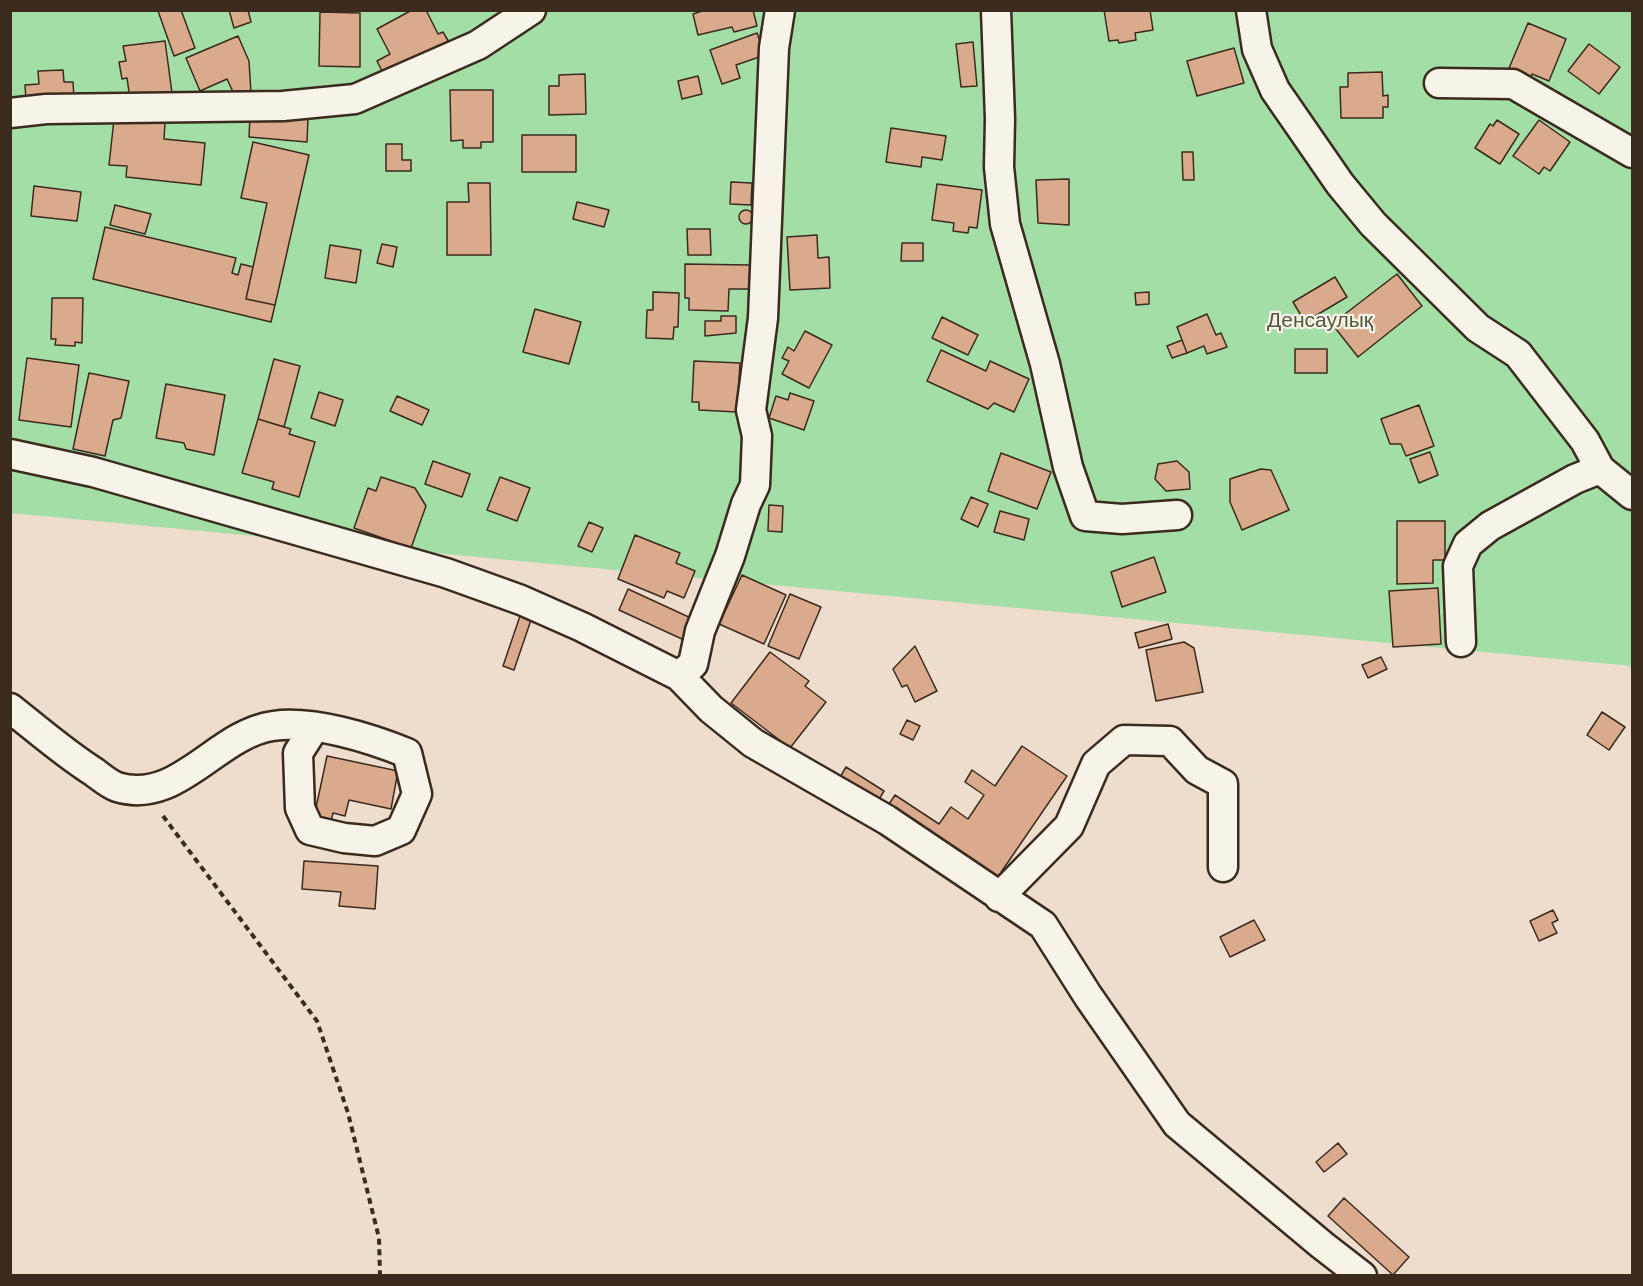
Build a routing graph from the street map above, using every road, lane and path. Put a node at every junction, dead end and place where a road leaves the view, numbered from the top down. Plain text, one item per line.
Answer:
1 (531, 10) edge
2 (780, 10) edge
3 (996, 10) edge
4 (1251, 10) edge
5 (1439, 83) dead end
6 (10, 112) edge
7 (1632, 153) edge
8 (10, 454) edge
9 (1600, 469) junction
10 (1632, 495) edge
11 (1177, 515) dead end
12 (1461, 642) dead end
13 (680, 676) junction
14 (10, 708) edge
15 (314, 728) junction
16 (145, 792) junction
17 (1223, 867) dead end
18 (999, 897) junction
19 (381, 1275) edge
20 (1362, 1275) edge

1 - 6 street
2 - 13 street
3 - 11 street
4 - 9 street
5 - 7 street
8 - 13 street
9 - 10 street
9 - 12 street
13 - 18 street
14 - 16 street
15 - 15 street
15 - 16 street
16 - 19 path
17 - 18 street
18 - 20 street

